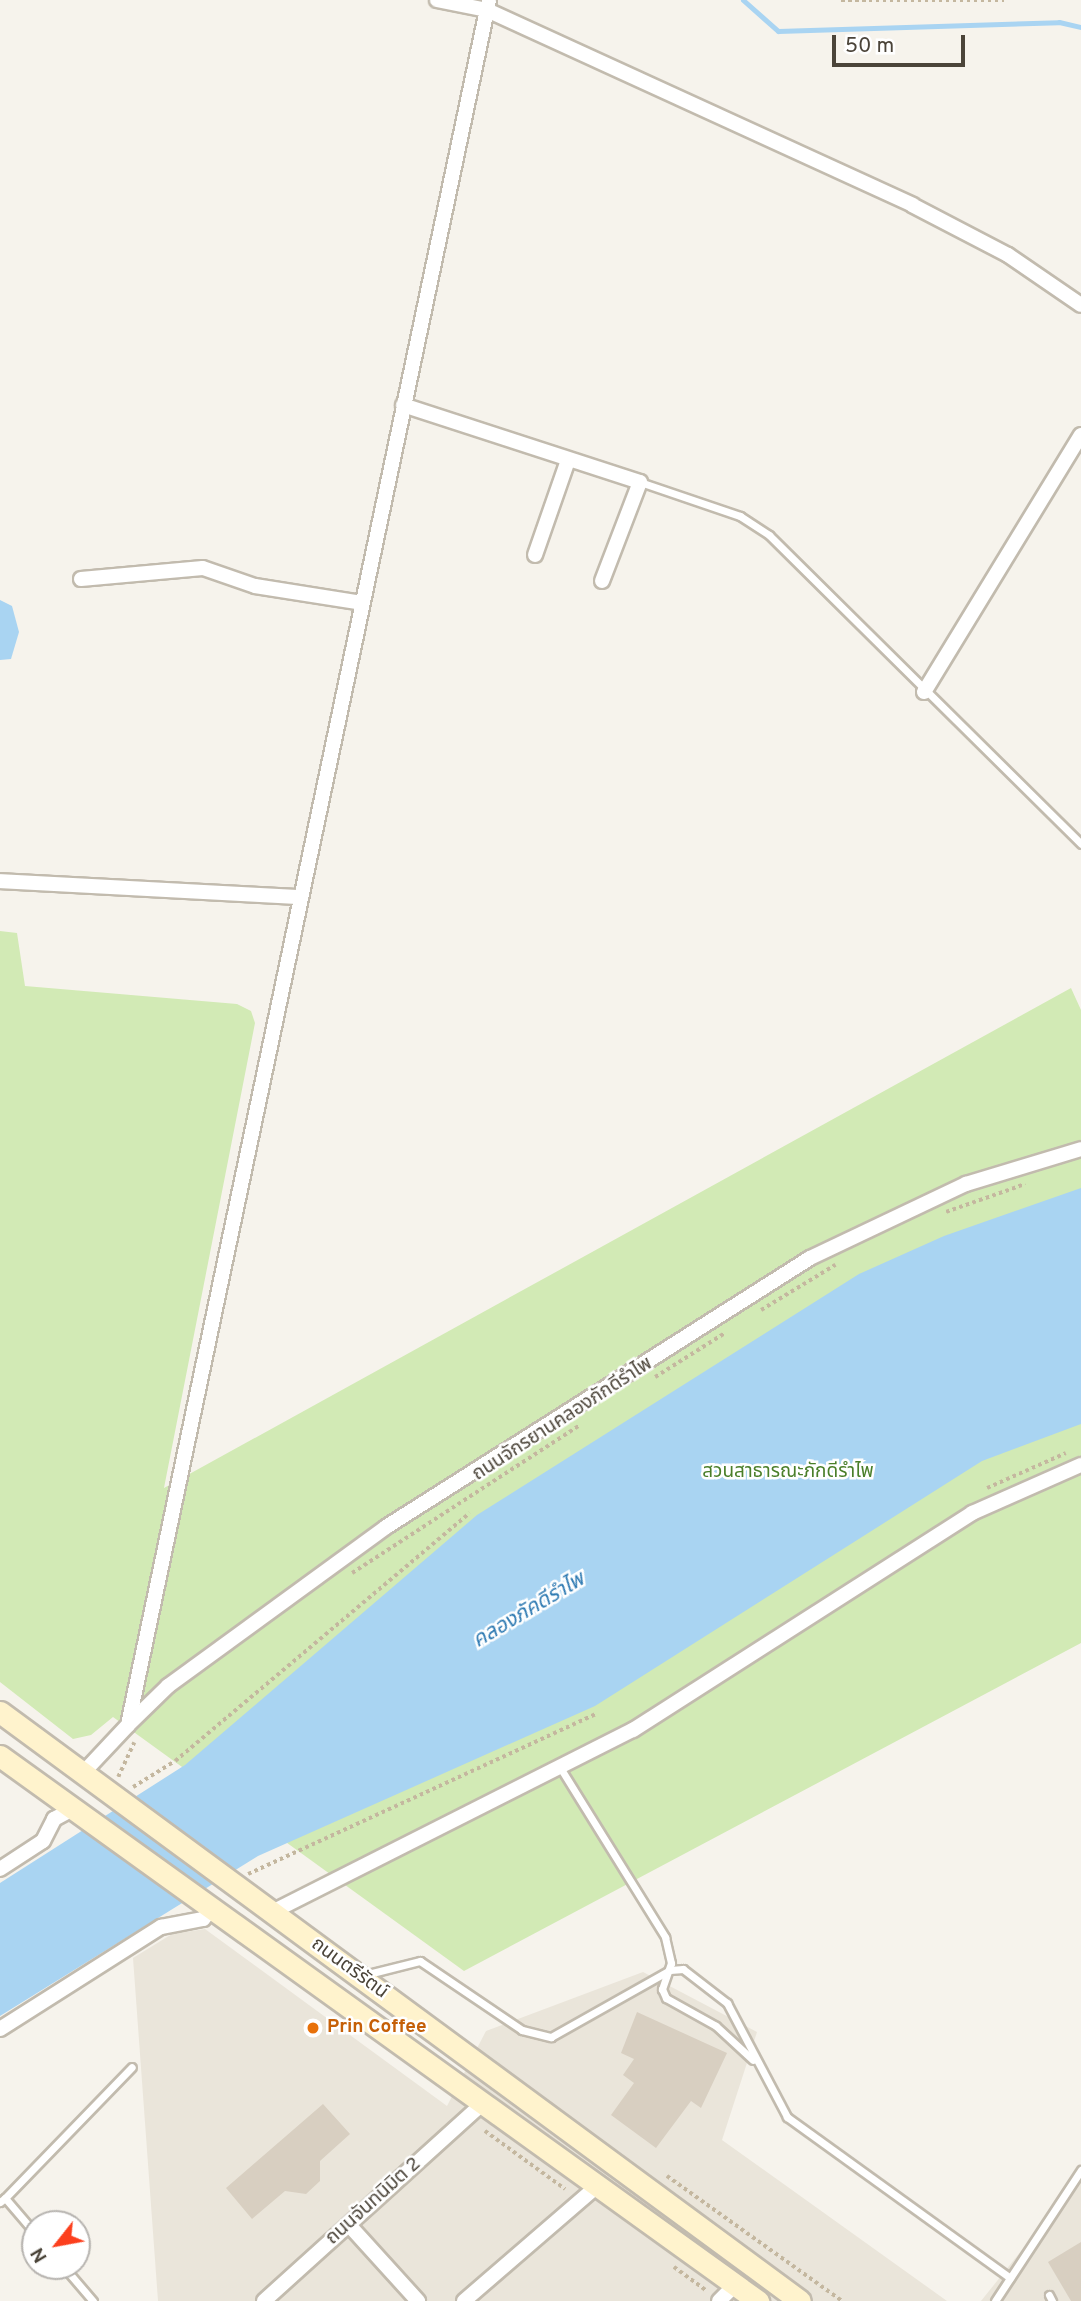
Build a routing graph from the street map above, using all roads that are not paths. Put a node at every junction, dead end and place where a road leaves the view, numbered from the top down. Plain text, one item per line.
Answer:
1 (436, 0) edge
2 (488, 5) edge
3 (1081, 304) edge
4 (403, 405) junction
5 (1081, 435) edge
6 (568, 460) junction
7 (640, 482) junction
8 (535, 555) dead end
9 (81, 579) dead end
10 (602, 581) dead end
11 (362, 603) junction
12 (924, 692) junction
13 (1081, 844) edge
14 (0, 881) edge
15 (300, 897) junction
16 (1081, 1149) edge
17 (1081, 1466) edge
18 (0, 1712) edge
19 (128, 1725) junction
20 (0, 1756) edge
21 (561, 1769) junction
22 (83, 1773) junction
23 (72, 1809) junction
24 (0, 1868) edge
25 (212, 1909) junction
26 (272, 1912) junction
27 (670, 1970) junction
28 (360, 1976) junction
29 (0, 2029) edge
30 (756, 2063) junction
31 (132, 2067) dead end
32 (484, 2102) junction
33 (1081, 2170) edge
34 (597, 2186) junction
35 (2, 2200) edge
36 (21, 2219) edge
37 (349, 2225) junction
38 (1010, 2278) junction
39 (75, 2280) edge
40 (735, 2285) junction
41 (93, 2301) edge
42 (264, 2301) edge
43 (418, 2301) edge
44 (464, 2301) edge
45 (719, 2301) edge
46 (758, 2301) edge
47 (800, 2301) edge
48 (995, 2301) edge

1 - 2 street
2 - 3 street
2 - 4 street
4 - 6 street
4 - 11 street
5 - 12 street
6 - 7 street
6 - 8 street
7 - 10 street
7 - 12 lane
9 - 11 street
11 - 15 street
12 - 13 lane
14 - 15 street
15 - 19 street
16 - 19 street
17 - 21 street
18 - 22 main road, ถนนตรีรัตน์
19 - 22 street
20 - 23 main road, ถนนตรีรัตน์
21 - 26 street
21 - 27 lane
22 - 26 main road, ถนนตรีรัตน์
23 - 24 street
23 - 25 main road, ถนนตรีรัตน์
25 - 29 street
25 - 32 main road, ถนนตรีรัตน์
26 - 28 main road, ถนนตรีรัตน์
27 - 28 lane
27 - 30 lane
27 - 30 lane
28 - 47 main road, ถนนตรีรัตน์
30 - 38 lane
31 - 35 lane
32 - 34 main road, ถนนตรีรัตน์
32 - 37 street, ถนนจันทนิมิต 2
33 - 38 lane
34 - 40 main road, ถนนตรีรัตน์
34 - 44 street
35 - 36 lane
37 - 42 street, ถนนจันทนิมิต 2
37 - 43 street
38 - 48 lane
39 - 41 lane
40 - 45 street
40 - 46 main road, ถนนตรีรัตน์

